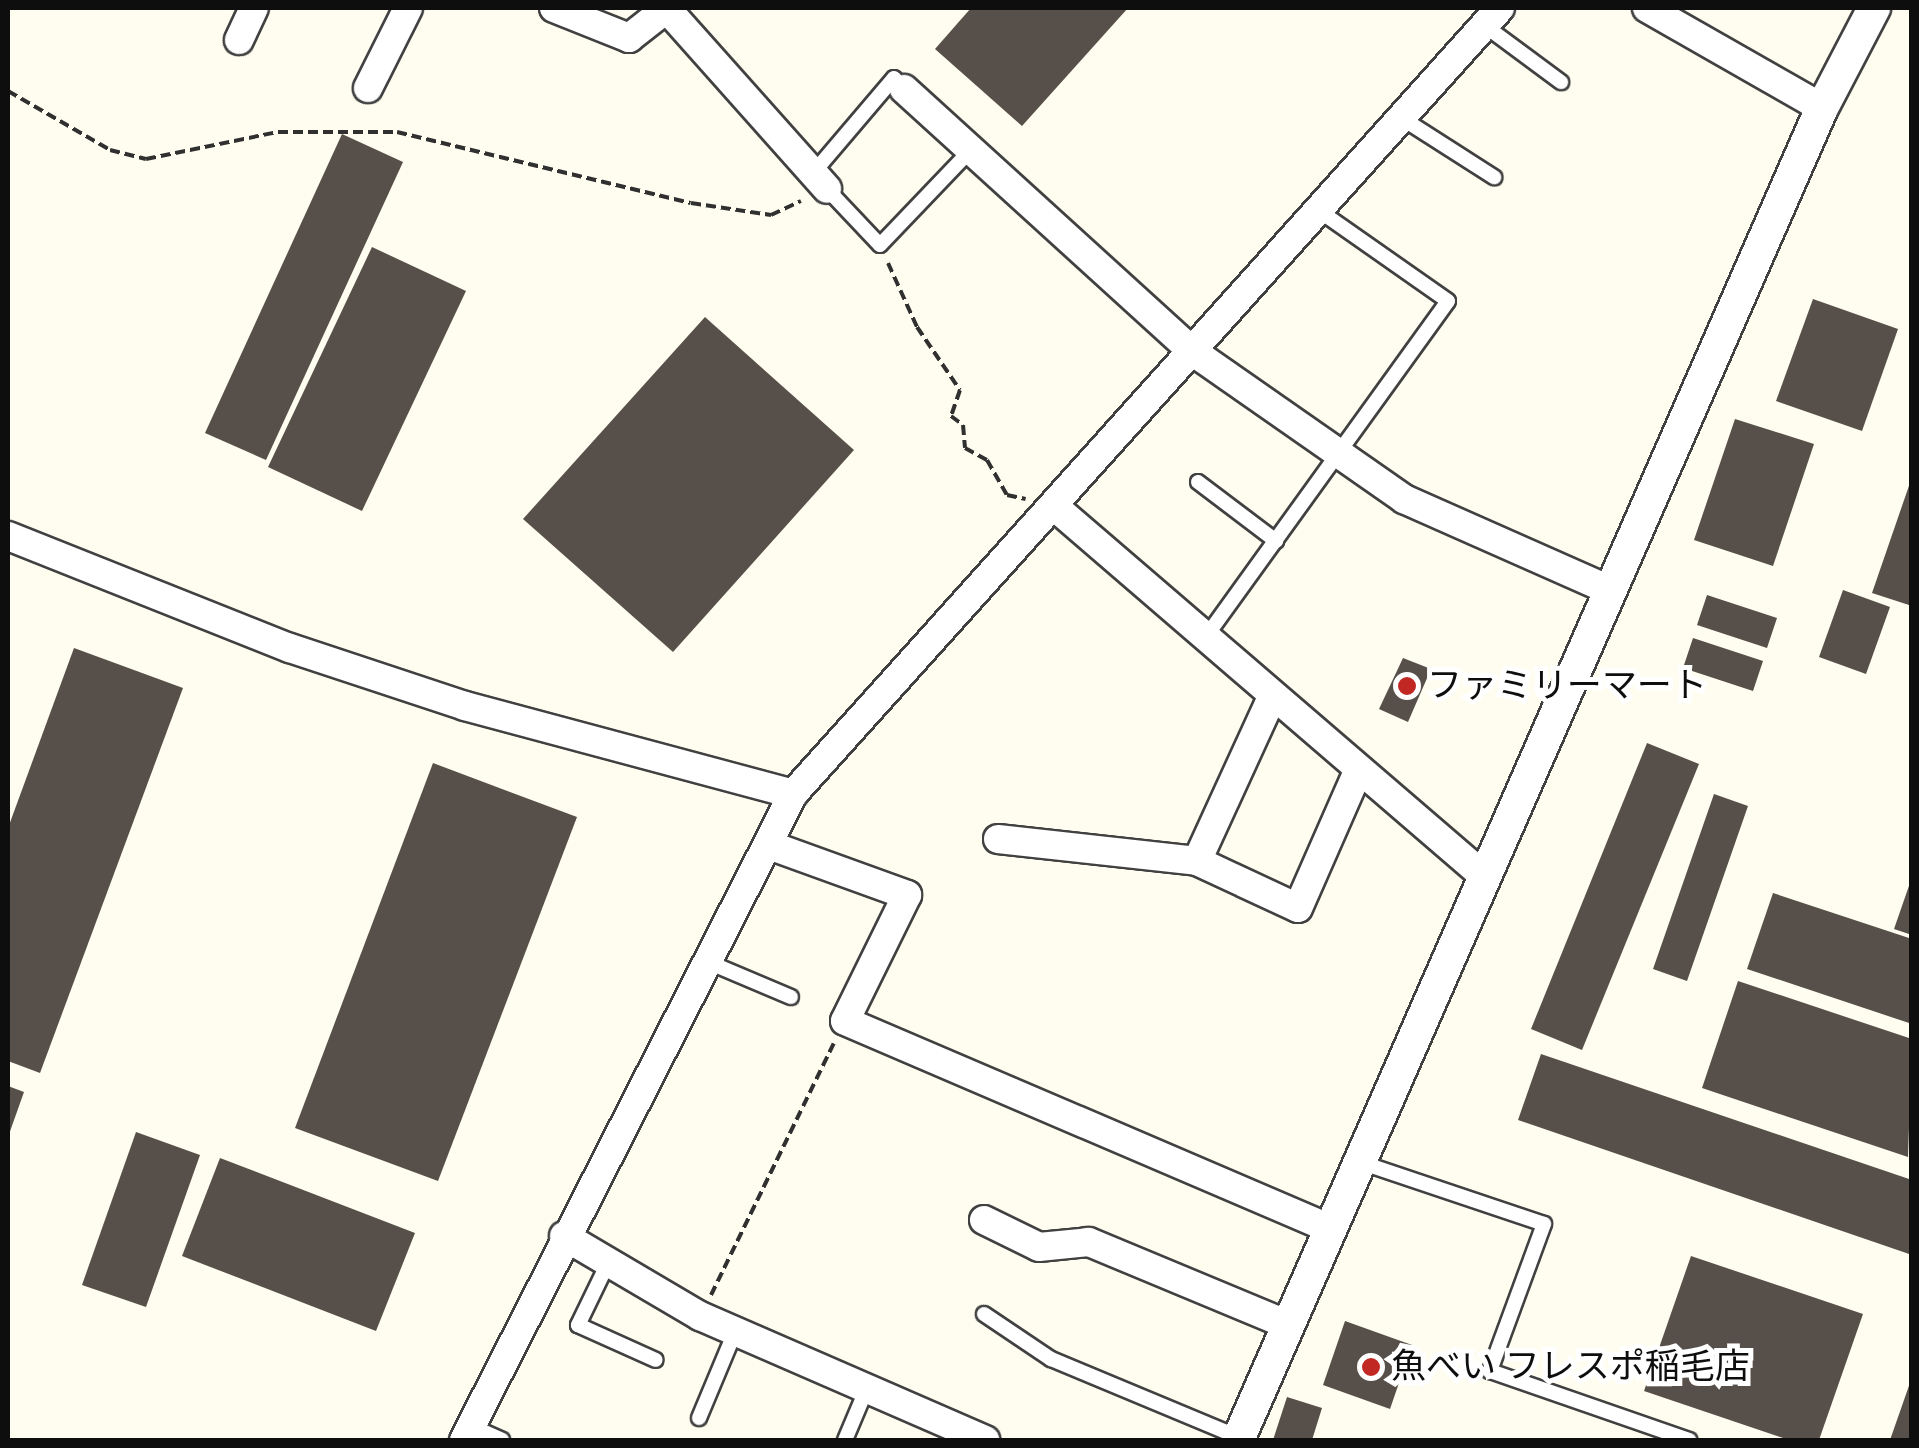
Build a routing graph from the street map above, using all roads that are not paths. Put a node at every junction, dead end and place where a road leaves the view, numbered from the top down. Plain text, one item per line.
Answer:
1 (254, 8) edge
2 (408, 8) edge
3 (554, 8) edge
4 (666, 8) edge
5 (1647, 8) edge
6 (1874, 8) edge
7 (1492, 16) edge
8 (239, 40) dead end
9 (1561, 82) dead end
10 (368, 88) dead end
11 (904, 88) joint
12 (1822, 108) junction
13 (1400, 118) junction
14 (969, 152) junction
15 (1494, 177) dead end
16 (820, 180) junction
17 (1317, 210) junction
18 (1192, 352) junction
19 (1340, 454) junction
20 (1198, 482) dead end
21 (1055, 507) junction
22 (8, 536) edge
23 (1276, 541) junction
24 (1612, 591) junction
25 (1205, 638) junction
26 (1272, 697) junction
27 (1358, 771) junction
28 (793, 794) junction
29 (998, 838) dead end
30 (769, 845) junction
31 (1197, 861) junction
32 (1485, 877) junction
33 (708, 962) junction
34 (791, 997) dead end
35 (1359, 1162) junction
36 (984, 1220) dead end
37 (1332, 1229) junction
38 (564, 1236) junction
39 (608, 1263) junction
40 (984, 1314) dead end
41 (1288, 1325) junction
42 (735, 1332) junction
43 (656, 1360) dead end
44 (866, 1388) junction
45 (699, 1418) dead end
46 (468, 1434) edge
47 (1239, 1439) edge
48 (502, 1440) edge
49 (846, 1440) edge
50 (985, 1440) edge
51 (1689, 1440) edge

1 - 8 street
2 - 10 street
3 - 4 street
4 - 16 street
5 - 12 street
6 - 12 street
7 - 9 lane
7 - 13 street
11 - 14 street
11 - 16 lane
12 - 24 street
13 - 15 lane
13 - 17 street
14 - 16 lane
14 - 18 street
17 - 18 street
17 - 19 lane
18 - 19 street
18 - 21 street
19 - 23 lane
19 - 24 street
20 - 23 lane
21 - 25 street
21 - 28 street
22 - 28 street
23 - 25 lane
24 - 32 street
25 - 26 street
26 - 27 street
26 - 31 street
27 - 31 street
27 - 32 street
28 - 30 street
29 - 31 street
30 - 33 street
30 - 37 street
32 - 35 street
33 - 34 lane
33 - 38 street
35 - 37 street
35 - 51 lane
36 - 41 street
37 - 41 street
38 - 39 street
38 - 46 street
39 - 42 street
39 - 43 lane
40 - 47 lane
41 - 47 street
42 - 44 street
42 - 45 lane
44 - 49 lane
44 - 50 street
46 - 48 lane

